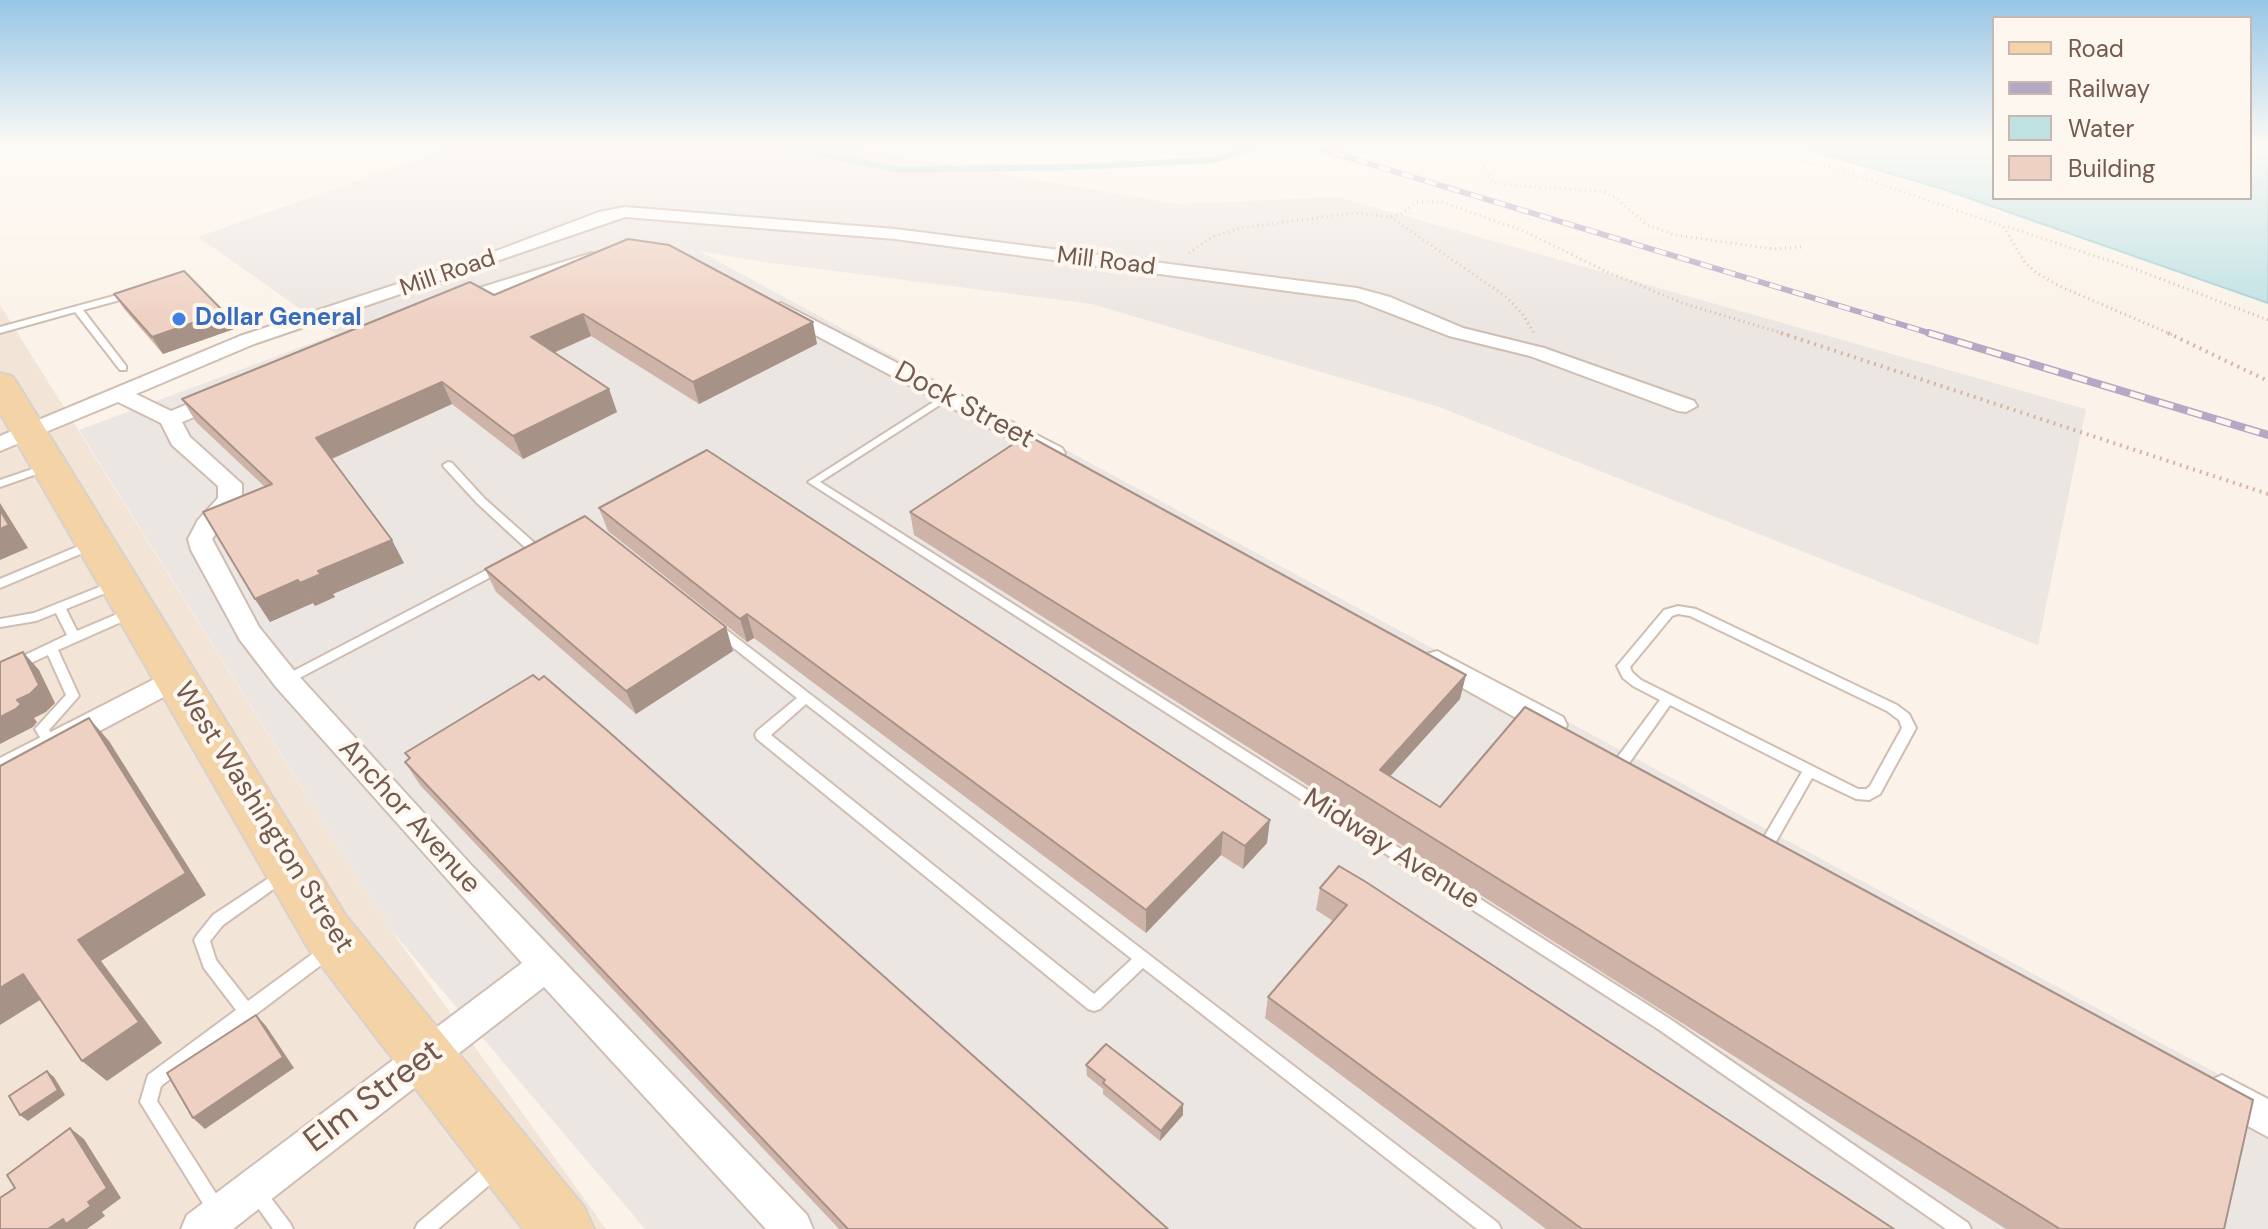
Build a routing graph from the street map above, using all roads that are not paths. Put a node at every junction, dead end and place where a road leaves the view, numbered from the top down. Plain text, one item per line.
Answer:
1 (616, 252) edge
2 (137, 292) edge
3 (762, 299) edge
4 (77, 309) junction
5 (431, 311) edge
6 (0, 330) edge
7 (120, 381) junction
8 (0, 383) edge
9 (244, 389) edge
10 (946, 397) junction
11 (1686, 406) dead end
12 (170, 419) junction
13 (26, 447) edge
14 (448, 465) dead end
15 (1077, 466) edge
16 (0, 484) edge
17 (117, 579) junction
18 (0, 584) edge
19 (59, 607) junction
20 (708, 622) edge
21 (0, 623) edge
22 (74, 637) junction
23 (51, 648) junction
24 (1413, 649) edge
25 (0, 672) edge
26 (176, 678) junction
27 (286, 680) junction
28 (805, 698) junction
29 (1668, 698) junction
30 (1570, 734) edge
31 (52, 745) junction
32 (1596, 748) edge
33 (1622, 762) junction
34 (1810, 770) junction
35 (0, 772) edge
36 (1649, 776) edge
37 (1742, 827) edge
38 (1769, 841) junction
39 (1795, 855) edge
40 (290, 870) junction
41 (337, 944) junction
42 (1142, 959) junction
43 (546, 965) junction
44 (247, 1012) junction
45 (426, 1057) junction
46 (2199, 1080) edge
47 (2268, 1119) edge
48 (507, 1159) junction
49 (254, 1189) junction
50 (211, 1222) edge
51 (284, 1229) edge
52 (424, 1229) edge
53 (562, 1229) edge
54 (793, 1229) edge
55 (1492, 1229) edge
56 (1962, 1229) edge

1 - 5 street
2 - 4 lane
3 - 10 street, Dock Street
4 - 6 lane
4 - 7 lane
7 - 11 street, Mill Road
7 - 12 street, Anchor Avenue
7 - 13 street, Mill Road
8 - 13 main road, West Washington Street
9 - 12 street
10 - 15 street, Dock Street
10 - 56 lane, Midway Avenue
12 - 27 street, Anchor Avenue
13 - 16 lane
13 - 17 main road, West Washington Street
14 - 27 lane
17 - 18 lane
17 - 19 lane
17 - 22 lane
17 - 26 main road, West Washington Street
19 - 21 lane
19 - 22 lane
20 - 28 lane
22 - 23 lane
23 - 25 lane
23 - 31 lane
24 - 30 street
26 - 31 street
26 - 40 main road, West Washington Street
27 - 43 street, Anchor Avenue
28 - 42 lane
28 - 42 lane
29 - 33 lane
29 - 34 lane
29 - 34 lane
31 - 35 street
32 - 33 street
33 - 36 street
34 - 38 lane
37 - 38 street
38 - 39 street
40 - 41 main road, West Washington Street
40 - 44 lane
41 - 44 lane
41 - 45 main road, West Washington Street
42 - 55 lane
43 - 45 street, Elm Street
43 - 54 street, Anchor Avenue
44 - 50 lane
45 - 48 main road, West Washington Street
45 - 49 street, Elm Street
46 - 47 street
48 - 52 lane
48 - 53 main road, West Washington Street
49 - 50 street, Elm Street
49 - 51 lane

